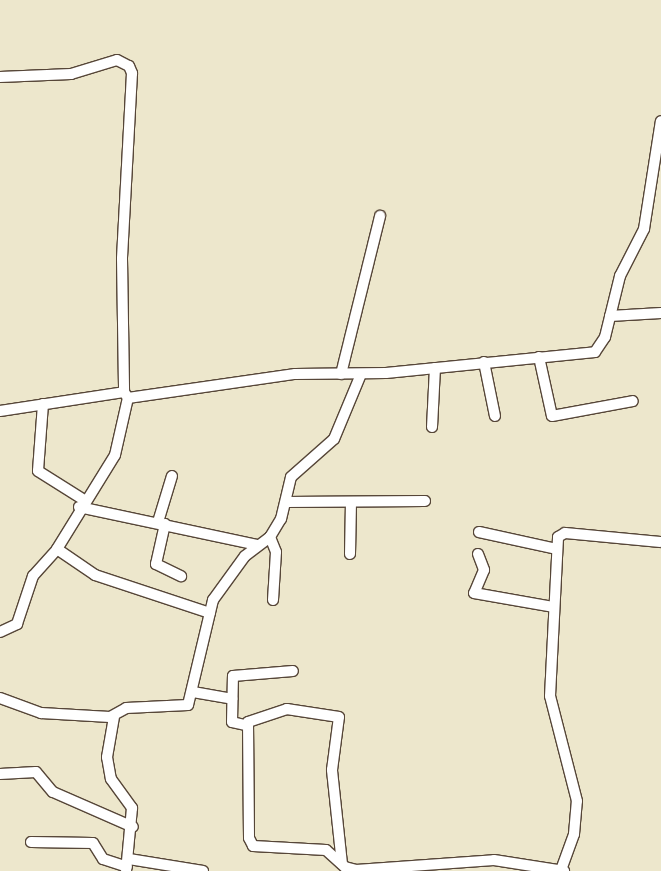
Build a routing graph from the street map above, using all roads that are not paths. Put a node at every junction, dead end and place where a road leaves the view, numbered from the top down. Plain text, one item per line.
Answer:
1 (0, 77) edge
2 (661, 121) edge
3 (380, 216) dead end
4 (661, 313) edge
5 (610, 316) junction
6 (539, 357) junction
7 (484, 362) junction
8 (435, 368) junction
9 (341, 374) junction
10 (361, 374) junction
11 (126, 395) junction
12 (633, 401) dead end
13 (43, 404) junction
14 (0, 411) edge
15 (495, 416) dead end
16 (432, 427) dead end
17 (172, 476) dead end
18 (425, 501) dead end
19 (286, 502) junction
20 (352, 503) junction
21 (81, 504) junction
22 (162, 523) junction
23 (479, 532) dead end
24 (270, 537) junction
25 (661, 542) edge
26 (258, 545) junction
27 (57, 549) junction
28 (556, 549) junction
29 (350, 554) dead end
30 (478, 554) dead end
31 (181, 576) dead end
32 (273, 600) dead end
33 (553, 607) junction
34 (210, 613) junction
35 (0, 632) edge
36 (293, 671) dead end
37 (193, 692) junction
38 (0, 698) edge
39 (232, 699) junction
40 (114, 717) junction
41 (245, 725) junction
42 (0, 774) edge
43 (133, 827) junction
44 (31, 842) dead end
45 (342, 864) junction
46 (127, 866) edge
47 (203, 871) edge
48 (562, 871) edge

1 - 11 street
2 - 5 street
3 - 9 street
4 - 5 street
5 - 6 street
6 - 7 street
6 - 12 street
7 - 8 street
7 - 15 street
8 - 10 street
8 - 16 street
9 - 10 street
9 - 11 street
10 - 19 street
11 - 13 street
11 - 21 street
13 - 14 street
13 - 21 street
17 - 22 street
18 - 20 street
19 - 20 street
19 - 24 street
20 - 29 street
21 - 22 street
21 - 27 street
22 - 26 street
22 - 31 street
23 - 28 street
24 - 26 street
24 - 32 street
25 - 28 street
26 - 34 street
27 - 34 street
27 - 35 street
28 - 33 street
30 - 33 street
33 - 48 street
34 - 37 street
36 - 39 street
37 - 39 street
37 - 40 street
38 - 40 street
39 - 41 street
40 - 43 street
41 - 45 street
41 - 45 street
42 - 43 street
43 - 46 street
44 - 46 street
45 - 48 street
46 - 47 street

